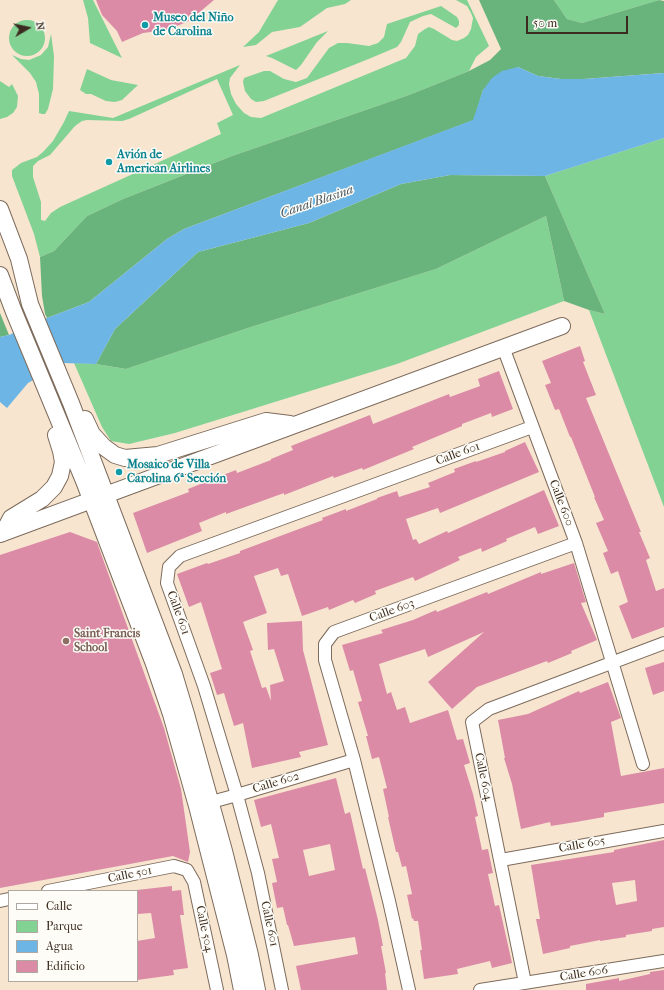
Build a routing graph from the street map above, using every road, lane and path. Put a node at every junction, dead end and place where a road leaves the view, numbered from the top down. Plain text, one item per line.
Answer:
1 (0, 209) edge
2 (0, 275) edge
3 (562, 326) dead end
4 (503, 347) junction
5 (71, 403) junction
6 (54, 408) junction
7 (294, 424) junction
8 (532, 427) junction
9 (99, 498) junction
10 (2, 534) edge
11 (576, 543) junction
12 (664, 643) edge
13 (613, 662) junction
14 (354, 760) junction
15 (643, 764) dead end
16 (237, 795) junction
17 (204, 804) junction
18 (664, 831) edge
19 (501, 860) junction
20 (187, 870) joint
21 (53, 890) edge
22 (664, 961) edge
23 (525, 983) junction
24 (215, 990) edge
25 (242, 990) edge
26 (257, 990) edge
27 (282, 990) edge
28 (408, 990) edge
29 (480, 990) edge

1 - 5 street
2 - 6 street
3 - 4 street
4 - 7 street
4 - 8 street, Calle 600
5 - 7 street
5 - 9 street
6 - 9 street
6 - 10 street
7 - 9 street
8 - 11 street, Calle 600
8 - 16 street, Calle 601
9 - 10 street
9 - 17 street
11 - 13 street, Calle 600
11 - 14 street, Calle 603
12 - 13 street
13 - 15 street, Calle 600
13 - 19 street, Calle 604
14 - 16 street, Calle 602
14 - 28 street
16 - 17 street, Calle 602
16 - 27 street, Calle 601
17 - 25 street
17 - 26 street
18 - 19 street, Calle 605
19 - 23 street, Calle 604
20 - 21 street, Calle 501
20 - 24 street, Calle 504
22 - 23 street, Calle 606
23 - 29 street, Calle 606

